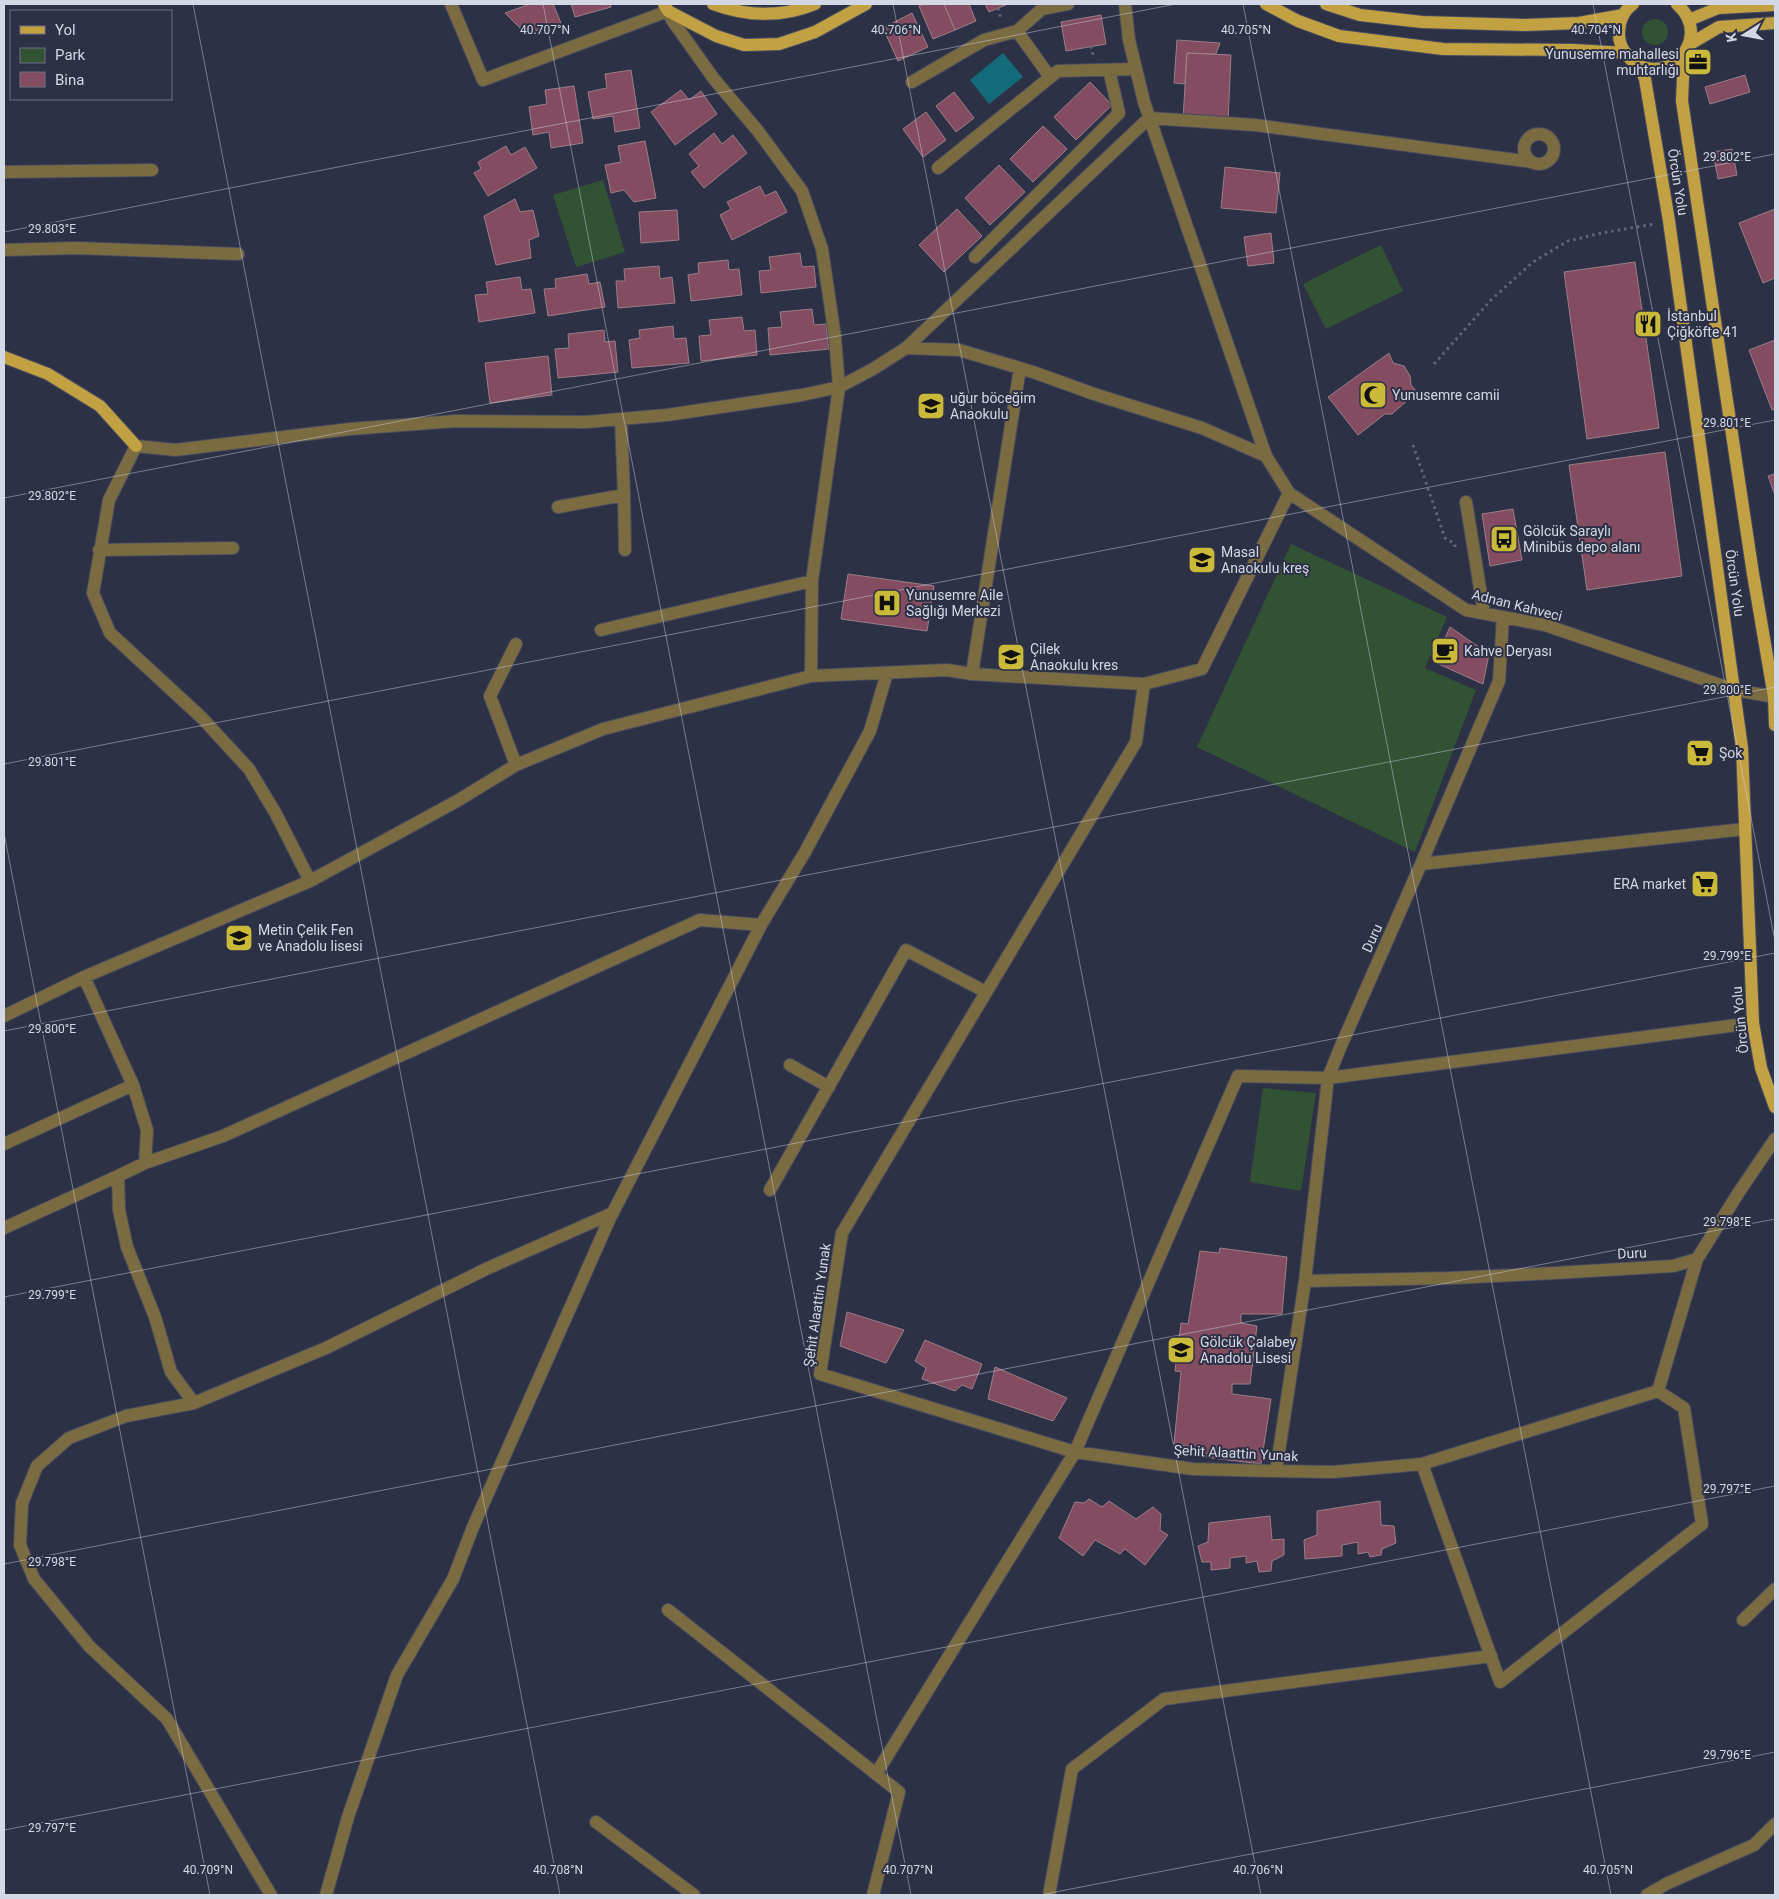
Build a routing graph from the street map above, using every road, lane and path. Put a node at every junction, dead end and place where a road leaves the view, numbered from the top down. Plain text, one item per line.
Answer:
1 (451, 4) edge
2 (713, 4) edge
3 (815, 4) edge
4 (866, 4) edge
5 (1068, 4) edge
6 (1125, 4) edge
7 (1266, 4) edge
8 (1326, 4) edge
9 (1633, 4) edge
10 (1775, 4) edge
11 (666, 8) edge
12 (1684, 10) edge
13 (1623, 15) junction
14 (1775, 23) edge
15 (1017, 31) junction
16 (1687, 49) junction
17 (1626, 53) junction
18 (1639, 65) junction
19 (1136, 69) junction
20 (1109, 70) junction
21 (1050, 77) junction
22 (912, 82) dead end
23 (1149, 118) junction
24 (1532, 162) dead end
25 (938, 168) dead end
26 (152, 170) dead end
27 (4, 172) edge
28 (1669, 221) junction
29 (4, 250) edge
30 (238, 254) dead end
31 (975, 257) dead end
32 (906, 348) junction
33 (4, 355) edge
34 (1434, 364) dead end
35 (1020, 368) junction
36 (839, 387) junction
37 (621, 419) junction
38 (1414, 445) dead end
39 (136, 446) junction
40 (1266, 456) junction
41 (1289, 493) junction
42 (624, 495) junction
43 (1466, 502) dead end
44 (558, 507) dead end
45 (233, 548) dead end
46 (99, 550) junction
47 (625, 550) dead end
48 (1456, 554) dead end
49 (812, 582) junction
50 (1484, 614) junction
51 (1503, 617) junction
52 (601, 630) dead end
53 (516, 644) dead end
54 (887, 673) junction
55 (972, 674) junction
56 (811, 676) junction
57 (1144, 684) junction
58 (1735, 690) junction
59 (1775, 697) edge
60 (1775, 725) edge
61 (516, 765) junction
62 (1744, 830) junction
63 (1422, 864) junction
64 (310, 881) junction
65 (761, 925) junction
66 (84, 977) junction
67 (986, 992) junction
68 (4, 1016) edge
69 (1754, 1023) junction
70 (790, 1065) dead end
71 (1328, 1078) junction
72 (133, 1086) junction
73 (829, 1087) junction
74 (1775, 1107) edge
75 (1775, 1139) edge
76 (4, 1144) edge
77 (145, 1163) junction
78 (118, 1176) junction
79 (770, 1190) dead end
80 (613, 1213) junction
81 (4, 1228) edge
82 (1697, 1259) junction
83 (1305, 1281) junction
84 (1658, 1390) junction
85 (194, 1403) junction
86 (1075, 1452) junction
87 (1422, 1464) junction
88 (1276, 1471) junction
89 (1775, 1589) edge
90 (668, 1610) dead end
91 (1743, 1620) dead end
92 (1491, 1656) junction
93 (876, 1774) junction
94 (596, 1822) dead end
95 (1775, 1824) edge
96 (271, 1895) edge
97 (326, 1895) edge
98 (694, 1895) edge
99 (873, 1895) edge
100 (1049, 1895) edge
101 (1647, 1895) edge

1 - 11 street
2 - 3 main road
4 - 11 main road
5 - 15 street
6 - 19 street, Adnan Kahveci
7 - 17 main road
8 - 13 main road
9 - 13 main road
10 - 12 main road
11 - 36 street
12 - 16 main road, Örcün Yolu
13 - 17 main road
14 - 16 main road
15 - 21 street
15 - 22 street
16 - 18 main road
16 - 59 main road, Örcün Yolu
17 - 18 main road
18 - 28 main road, Örcün Yolu
19 - 20 street
19 - 23 street, Adnan Kahveci
20 - 21 street
20 - 31 street
21 - 25 street
23 - 24 street
23 - 32 street
23 - 40 street, Adnan Kahveci
26 - 27 street
28 - 34 path
28 - 58 main road, Örcün Yolu
29 - 30 street
32 - 35 street
32 - 36 street
33 - 39 main road
35 - 40 street
35 - 55 street
36 - 37 street
36 - 49 street
37 - 39 street
37 - 42 street
38 - 48 path
39 - 46 street
40 - 41 street, Adnan Kahveci
41 - 50 street, Adnan Kahveci
41 - 57 street
42 - 44 street
42 - 47 street
43 - 50 street
45 - 46 street
46 - 64 street
49 - 52 street
49 - 56 street
50 - 51 street, Adnan Kahveci
51 - 58 street, Adnan Kahveci
51 - 63 street, Duru
53 - 61 street
54 - 55 street
54 - 56 street
54 - 65 street
55 - 57 street
56 - 61 street
57 - 67 street
58 - 59 street, Adnan Kahveci
58 - 62 main road, Örcün Yolu
59 - 60 main road, Örcün Yolu
61 - 64 street
62 - 63 street
62 - 69 main road, Örcün Yolu
63 - 71 street, Duru
64 - 66 street
65 - 77 street
65 - 80 street
66 - 68 street
66 - 72 street
67 - 73 street
67 - 86 street, Şehit Alaattin Yunak
69 - 71 street
69 - 74 main road, Örcün Yolu
70 - 73 street
71 - 83 street, Duru
71 - 86 street
72 - 76 street
72 - 77 street
73 - 79 street
75 - 82 street
77 - 78 street
78 - 81 street
78 - 85 street
80 - 85 street
80 - 97 street
82 - 83 street, Duru
82 - 84 street
83 - 88 street, Duru
84 - 87 street, Şehit Alaattin Yunak
84 - 92 street
85 - 96 street
86 - 88 street, Şehit Alaattin Yunak
86 - 93 street
87 - 88 street, Şehit Alaattin Yunak
87 - 92 street
89 - 91 street
90 - 93 street
92 - 100 street
93 - 99 street
94 - 98 street
95 - 101 street

